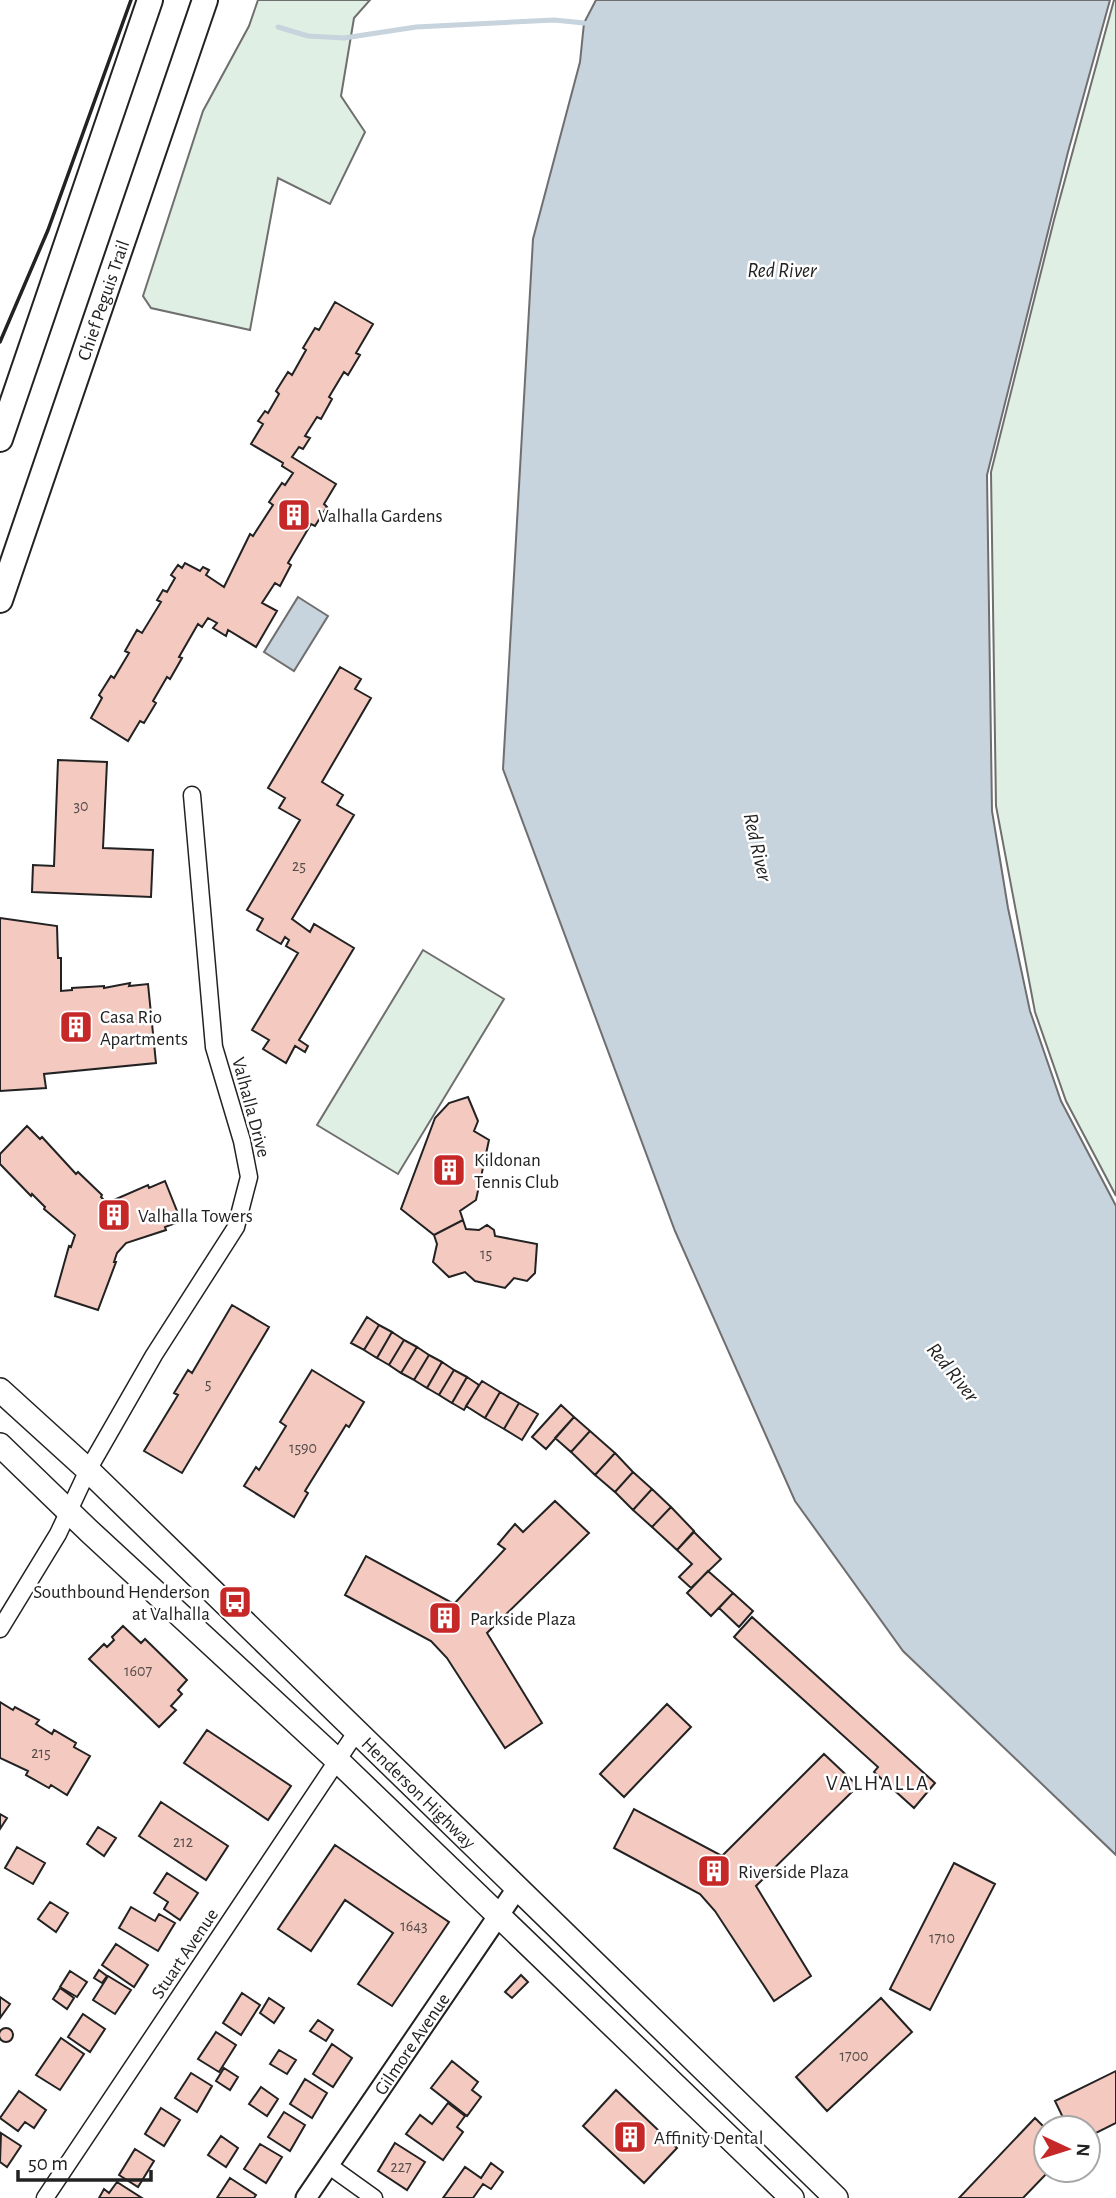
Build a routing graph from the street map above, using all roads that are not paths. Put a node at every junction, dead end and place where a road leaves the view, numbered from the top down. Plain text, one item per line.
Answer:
1 (150, 0) edge
2 (205, 0) edge
3 (0, 439) edge
4 (0, 600) edge
5 (192, 795) dead end
6 (0, 1390) edge
7 (0, 1445) edge
8 (88, 1471) junction
9 (69, 1510) junction
10 (0, 1629) edge
11 (357, 1731) junction
12 (338, 1760) junction
13 (517, 1887) junction
14 (499, 1914) junction
15 (328, 2165) junction
16 (827, 2195) edge
17 (45, 2198) edge
18 (306, 2198) edge
19 (374, 2198) edge
20 (792, 2198) edge

1 - 3 main road
2 - 4 main road, Chief Peguis Trail
5 - 8 street, Valhalla Drive
6 - 8 main road, Henderson Highway
7 - 9 main road, Henderson Highway
8 - 9 street, Valhalla Drive
8 - 11 main road, Henderson Highway
9 - 10 street, Valhalla Drive
9 - 12 main road, Henderson Highway
11 - 12 street, Stuart Avenue
11 - 13 main road, Henderson Highway
12 - 14 main road, Henderson Highway
12 - 17 street, Stuart Avenue
13 - 14 street, Gilmore Avenue
13 - 16 main road, Henderson Highway
14 - 15 street, Gilmore Avenue
14 - 20 main road, Henderson Highway
15 - 18 street, Gilmore Avenue
15 - 19 street

